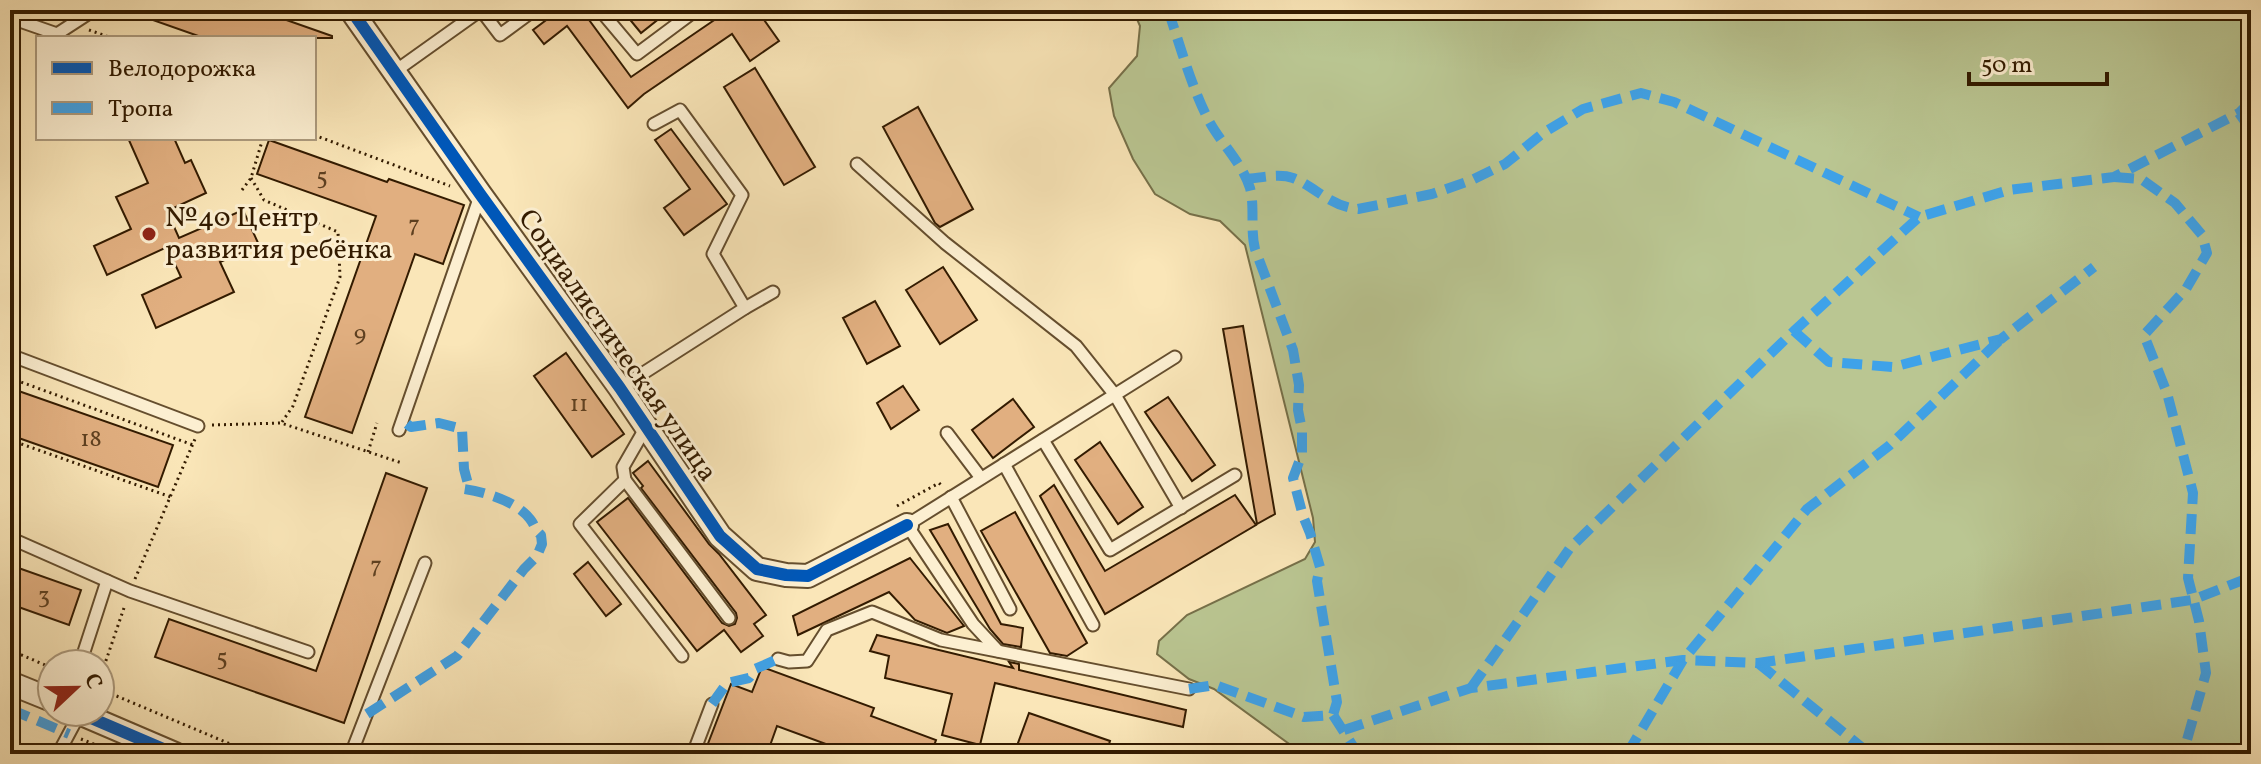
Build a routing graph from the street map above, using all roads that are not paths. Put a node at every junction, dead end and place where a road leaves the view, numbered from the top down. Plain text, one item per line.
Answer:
1 (94, 10) edge
2 (351, 10) edge
3 (481, 10) edge
4 (534, 10) edge
5 (600, 10) edge
6 (696, 10) edge
7 (10, 29) edge
8 (394, 72) junction
9 (654, 124) dead end
10 (857, 164) dead end
11 (480, 194) junction
12 (773, 292) dead end
13 (745, 308) junction
14 (10, 355) edge
15 (1175, 357) dead end
16 (620, 388) junction
17 (1115, 395) junction
18 (198, 426) road end
19 (646, 426) junction
20 (399, 430) dead end
21 (947, 433) dead end
22 (1043, 440) junction
23 (1004, 464) junction
24 (1235, 475) dead end
25 (981, 478) junction
26 (625, 480) junction
27 (951, 497) junction
28 (1181, 508) junction
29 (901, 516) junction
30 (10, 538) edge
31 (425, 563) dead end
32 (107, 581) junction
33 (1010, 609) dead end
34 (729, 618) dead end
35 (1093, 625) dead end
36 (85, 648) edge
37 (998, 651) junction
38 (308, 652) dead end
39 (682, 656) dead end
40 (778, 659) dead end
41 (10, 683) edge
42 (1189, 689) dead end
43 (36, 694) edge
44 (712, 704) dead end
45 (71, 728) edge
46 (99, 728) edge
47 (58, 754) edge
48 (175, 754) edge
49 (351, 754) edge
50 (693, 754) edge

1 - 7 lane
2 - 8 street, Социалистическая улица
3 - 4 lane
3 - 8 lane
5 - 6 lane
8 - 11 street, Социалистическая улица
9 - 13 lane
10 - 17 lane
11 - 16 street, Социалистическая улица
11 - 20 lane
12 - 13 lane
13 - 16 lane
14 - 18 lane
15 - 17 lane
16 - 19 street, Социалистическая улица
17 - 22 lane
17 - 28 lane
19 - 26 lane
19 - 29 street, Социалистическая улица
21 - 25 lane
22 - 23 lane
22 - 28 lane
23 - 25 lane
23 - 35 lane
24 - 28 lane
25 - 27 lane
26 - 34 lane
26 - 39 lane
27 - 29 lane
27 - 33 lane
29 - 37 lane
30 - 32 lane
31 - 49 lane
32 - 36 lane
32 - 38 lane
37 - 40 lane
37 - 42 lane
41 - 43 street
44 - 50 lane
45 - 47 lane
46 - 48 street

